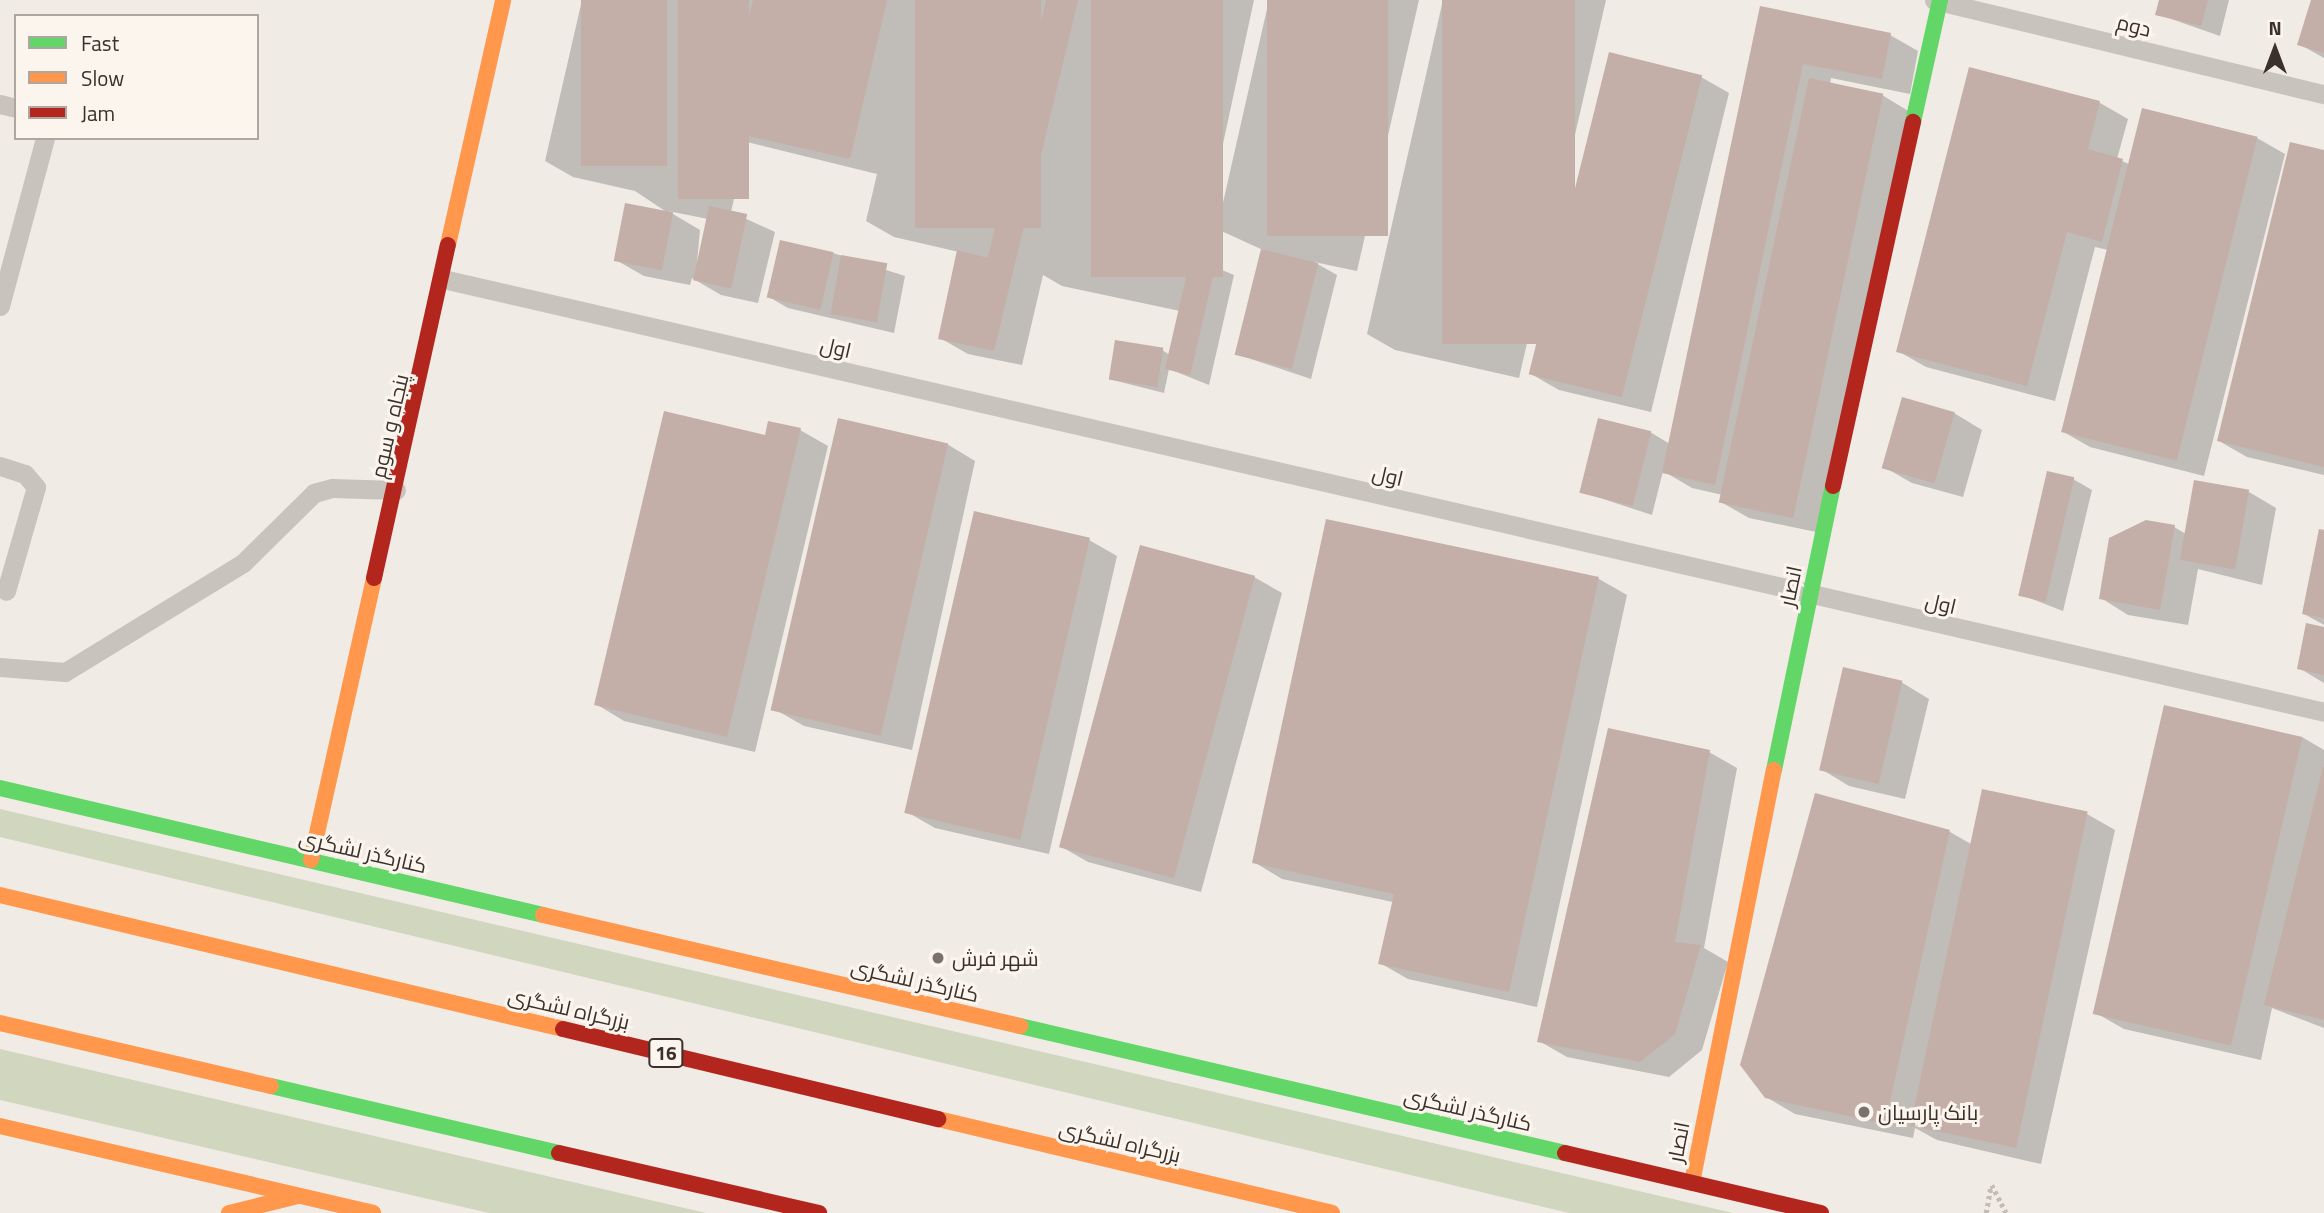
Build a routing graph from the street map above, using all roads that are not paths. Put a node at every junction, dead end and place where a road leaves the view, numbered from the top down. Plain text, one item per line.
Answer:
1 (503, 0) edge
2 (1938, 1) edge
3 (2324, 94) edge
4 (45, 140) edge
5 (443, 279) junction
6 (0, 306) edge
7 (0, 466) edge
8 (396, 490) junction
9 (6, 591) dead end
10 (1809, 596) junction
11 (0, 667) edge
12 (2324, 712) edge
13 (0, 788) edge
14 (311, 860) junction
15 (0, 875) edge
16 (0, 895) edge
17 (137, 926) junction
18 (0, 1023) edge
19 (0, 1126) edge
20 (1692, 1183) junction
21 (298, 1196) junction
22 (229, 1213) edge
23 (373, 1213) edge
24 (819, 1213) edge
25 (1332, 1213) edge
26 (1821, 1213) edge

1 - 5 main road, پنجاه و سوم
2 - 3 lane, دوم
2 - 10 main road, انصار
4 - 6 lane
5 - 8 main road, پنجاه و سوم
5 - 10 lane, اول
7 - 9 lane
8 - 11 lane
8 - 14 main road, پنجاه و سوم
10 - 12 lane, اول
10 - 20 main road, انصار
13 - 14 main road, کنارگذر لشگری
14 - 20 main road, کنارگذر لشگری
15 - 17 main road
16 - 17 main road, بزرگراه لشگری / 16
17 - 25 main road, بزرگراه لشگری / 16
18 - 24 main road
19 - 21 main road
20 - 26 main road, کنارگذر لشگری
21 - 22 main road
21 - 23 main road

